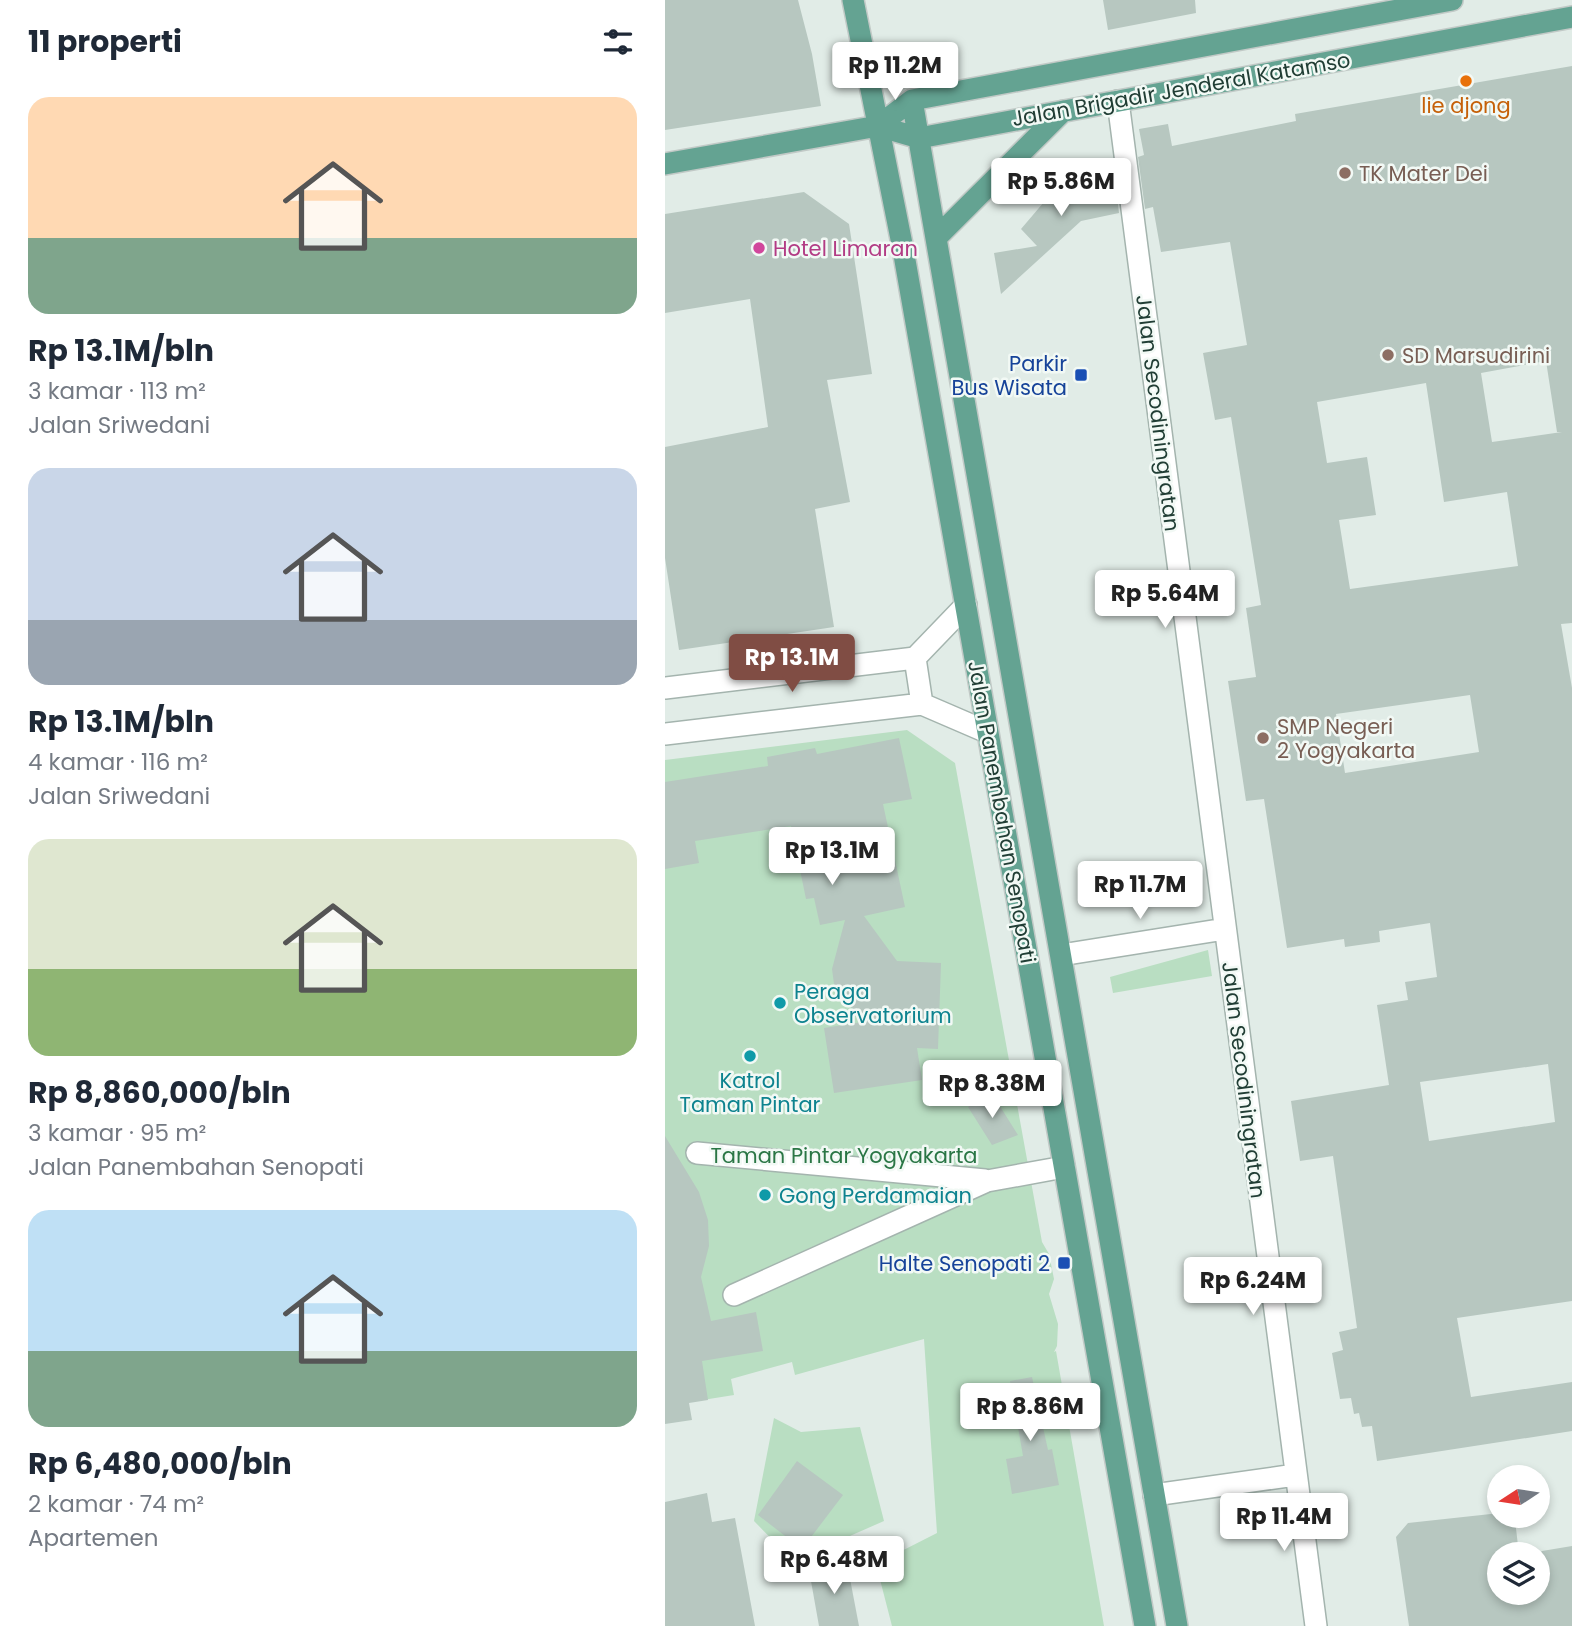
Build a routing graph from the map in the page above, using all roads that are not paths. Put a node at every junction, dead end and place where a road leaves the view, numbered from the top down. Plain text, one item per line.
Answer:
1 (853, 0) edge
2 (1452, 0) edge
3 (1572, 17) edge
4 (870, 87) junction
5 (912, 100) junction
6 (1118, 101) junction
7 (1063, 111) junction
8 (878, 126) junction
9 (919, 138) junction
10 (665, 164) edge
11 (937, 237) junction
12 (965, 606) junction
13 (915, 658) junction
14 (665, 688) edge
15 (922, 704) junction
16 (987, 732) junction
17 (665, 734) edge
18 (1225, 929) junction
19 (1061, 955) junction
20 (697, 1153) dead end
21 (1064, 1167) junction
22 (987, 1181) junction
23 (734, 1295) dead end
24 (1295, 1475) junction
25 (1154, 1495) junction
26 (1145, 1626) edge
27 (1177, 1626) edge
28 (1316, 1626) edge

1 - 4 main road, Jalan Panembahan Senopati
2 - 5 main road, Jalan Brigadir Jenderal Katamso
3 - 6 main road, Jalan Brigadir Jenderal Katamso
4 - 5 main road
4 - 8 main road, Jalan Panembahan Senopati
5 - 8 main road, Jalan Brigadir Jenderal Katamso
5 - 9 main road, Jalan Panembahan Senopati
6 - 7 main road, Jalan Brigadir Jenderal Katamso
6 - 18 street, Jalan Secodiningratan
7 - 9 main road, Jalan Brigadir Jenderal Katamso
7 - 11 main road
8 - 9 main road, Jalan Brigadir Jenderal Katamso
8 - 10 main road
8 - 12 main road, Jalan Panembahan Senopati
9 - 11 main road, Jalan Panembahan Senopati
11 - 19 main road, Jalan Panembahan Senopati
12 - 13 street
12 - 16 main road, Jalan Panembahan Senopati
13 - 14 street
13 - 15 street
15 - 16 street
15 - 17 street
16 - 21 main road, Jalan Panembahan Senopati
18 - 19 street
18 - 24 street, Jalan Secodiningratan
19 - 25 main road, Jalan Panembahan Senopati
20 - 22 street
21 - 22 street
21 - 26 main road, Jalan Panembahan Senopati
22 - 23 street
24 - 25 street
24 - 28 street, Jalan Secodiningratan
25 - 27 main road, Jalan Panembahan Senopati

